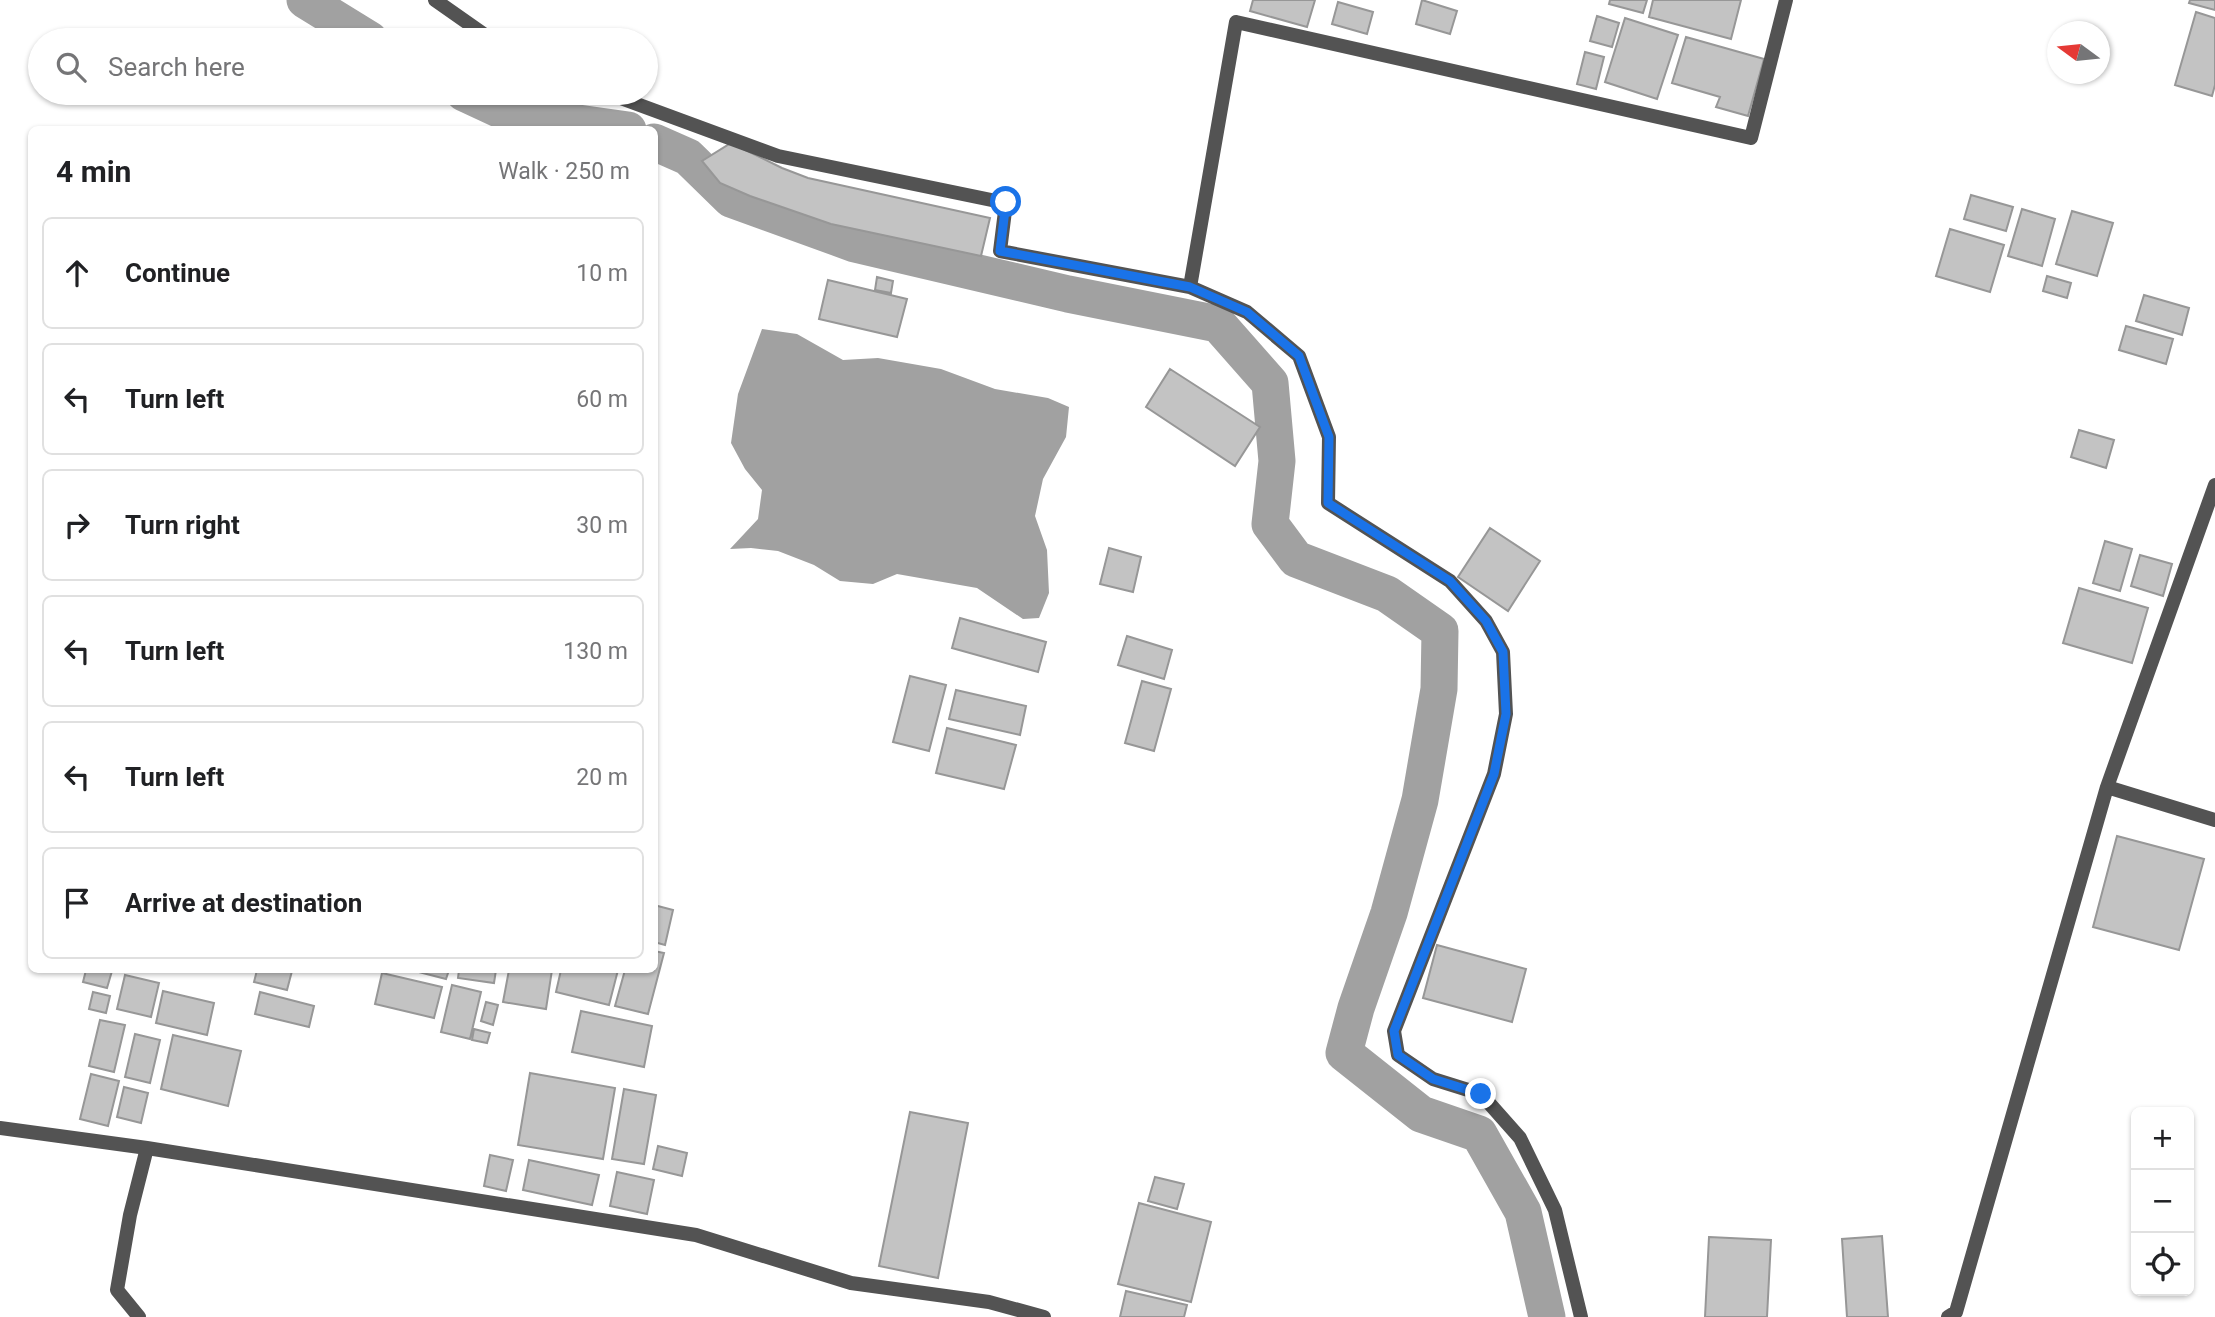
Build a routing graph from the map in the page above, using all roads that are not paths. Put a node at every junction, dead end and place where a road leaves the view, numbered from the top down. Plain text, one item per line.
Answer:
1 (435, 0) edge
2 (1786, 0) edge
3 (475, 28) edge
4 (640, 105) edge
5 (1190, 287) junction
6 (2215, 485) edge
7 (2108, 788) junction
8 (2215, 820) edge
9 (0, 1128) edge
10 (147, 1148) junction
11 (139, 1317) edge
12 (1044, 1317) edge
13 (1581, 1317) edge
14 (1948, 1317) edge

1 - 3 street
2 - 5 street
4 - 5 street
5 - 13 street
6 - 7 street
7 - 8 street
7 - 14 street
9 - 10 street
10 - 11 street
10 - 12 street

